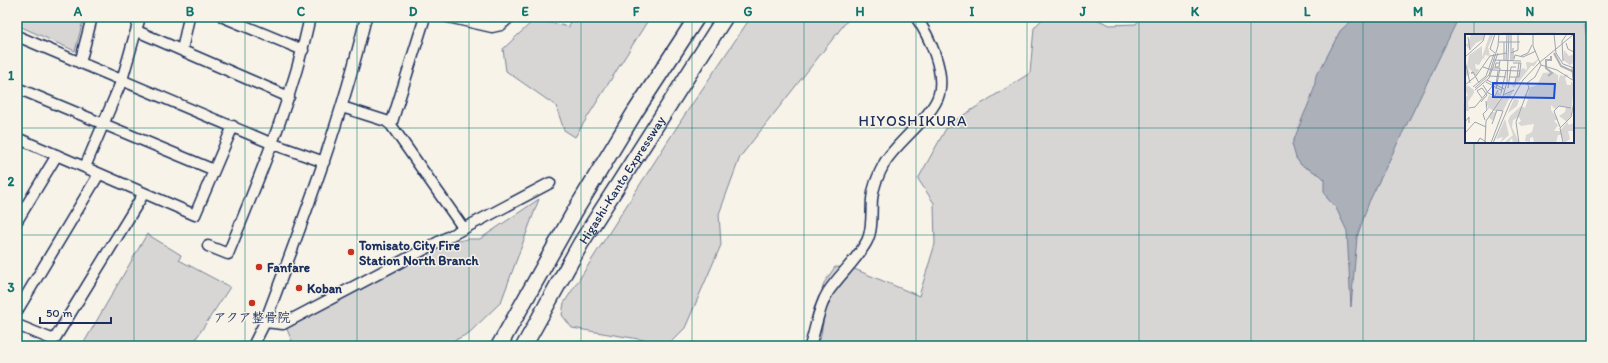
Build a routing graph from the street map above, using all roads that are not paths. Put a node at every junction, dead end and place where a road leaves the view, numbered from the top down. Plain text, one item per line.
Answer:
1 (92, 17) edge
2 (140, 17) edge
3 (189, 17) edge
4 (223, 17) edge
5 (310, 17) edge
6 (366, 17) edge
7 (425, 17) edge
8 (448, 17) edge
9 (510, 17) edge
10 (697, 17) edge
11 (725, 17) edge
12 (916, 17) edge
13 (472, 19) edge
14 (137, 31) junction
15 (17, 36) edge
16 (182, 50) junction
17 (303, 50) junction
18 (80, 63) junction
19 (122, 80) junction
20 (17, 88) edge
21 (289, 97) junction
22 (342, 107) junction
23 (104, 123) junction
24 (391, 125) junction
25 (233, 126) junction
26 (17, 138) edge
27 (273, 144) junction
28 (57, 155) junction
29 (324, 162) junction
30 (85, 167) junction
31 (214, 170) junction
32 (99, 174) junction
33 (550, 183) dead end
34 (144, 193) junction
35 (17, 221) edge
36 (464, 229) junction
37 (208, 246) dead end
38 (17, 311) edge
39 (266, 322) junction
40 (17, 325) edge
41 (253, 346) edge
42 (499, 346) edge
43 (524, 346) edge
44 (810, 346) edge

1 - 18 street
2 - 14 street
3 - 16 street
4 - 17 street
5 - 17 street
6 - 22 street
7 - 24 street
8 - 13 street
9 - 13 street
10 - 42 highway, Higashi-Kanto Expressway
11 - 43 highway, Higashi-Kanto Expressway
12 - 44 street
14 - 16 street
14 - 19 street
15 - 18 street
16 - 21 street
17 - 21 street
18 - 19 street
19 - 23 street
19 - 25 street
20 - 23 street
21 - 27 street
22 - 24 street
22 - 29 street
23 - 30 street
23 - 31 street
24 - 36 street
25 - 27 street
25 - 31 street
26 - 28 street
27 - 29 street
27 - 37 street
28 - 30 street
28 - 35 street
29 - 39 street
30 - 32 street
31 - 34 street
32 - 34 street
32 - 38 street
33 - 36 street
34 - 40 street
36 - 39 street
39 - 41 street

